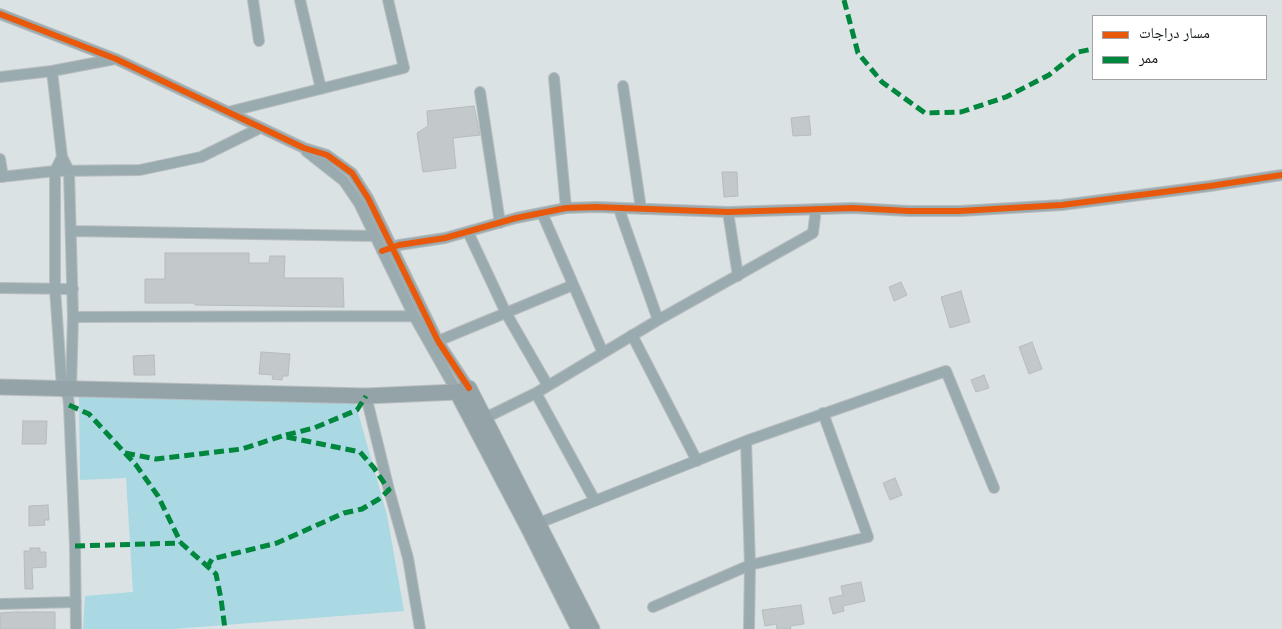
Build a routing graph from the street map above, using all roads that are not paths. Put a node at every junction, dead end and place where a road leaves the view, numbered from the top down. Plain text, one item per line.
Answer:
1 (253, 0) edge
2 (300, 0) edge
3 (388, 0) edge
4 (0, 14) edge
5 (259, 41) dead end
6 (116, 59) junction
7 (52, 71) junction
8 (0, 77) edge
9 (554, 78) dead end
10 (623, 86) dead end
11 (321, 89) junction
12 (480, 92) dead end
13 (228, 112) junction
14 (260, 128) junction
15 (304, 148) junction
16 (62, 157) junction
17 (0, 159) edge
18 (55, 171) junction
19 (69, 171) junction
20 (1282, 175) edge
21 (1, 177) edge
22 (566, 208) junction
23 (816, 208) junction
24 (619, 209) junction
25 (641, 209) junction
26 (542, 212) junction
27 (728, 212) junction
28 (500, 223) junction
29 (71, 232) junction
30 (468, 232) junction
31 (375, 236) junction
32 (387, 249) junction
33 (738, 276) junction
34 (574, 285) junction
35 (0, 288) edge
36 (55, 288) junction
37 (72, 289) junction
38 (506, 313) junction
39 (414, 316) junction
40 (73, 317) junction
41 (658, 320) junction
42 (632, 336) junction
43 (438, 341) junction
44 (603, 353) junction
45 (548, 386) junction
46 (0, 387) edge
47 (463, 390) junction
48 (67, 391) junction
49 (536, 393) junction
50 (366, 396) junction
51 (823, 414) junction
52 (485, 418) junction
53 (746, 441) junction
54 (697, 461) junction
55 (994, 488) dead end
56 (595, 501) junction
57 (539, 523) junction
58 (750, 565) junction
59 (76, 602) junction
60 (0, 604) edge
61 (653, 607) dead end
62 (76, 629) edge
63 (420, 629) edge
64 (579, 629) edge
65 (592, 629) edge
66 (749, 629) edge

1 - 5 street
2 - 11 street
3 - 11 street
4 - 6 street
6 - 7 street
6 - 13 street
7 - 8 street
7 - 16 street
9 - 22 street
10 - 25 street
11 - 13 street
12 - 28 street
13 - 14 street
14 - 15 street
14 - 19 street
15 - 31 street
15 - 32 street
16 - 18 street
16 - 19 street
17 - 21 street
18 - 19 street
18 - 21 street
18 - 36 street
19 - 29 street
20 - 23 street
22 - 24 street
22 - 26 street
23 - 27 street
23 - 33 street
24 - 25 street
24 - 41 street
25 - 27 street
26 - 28 street
26 - 34 street
27 - 33 street
28 - 30 street
29 - 31 street
29 - 37 street
30 - 32 street
30 - 38 street
31 - 32 street
32 - 39 street
32 - 43 street
33 - 41 street
34 - 38 street
34 - 44 street
35 - 36 street
36 - 37 street
36 - 48 street
37 - 40 street
38 - 43 street
38 - 45 street
39 - 40 street
39 - 47 street
40 - 48 street
41 - 42 street
42 - 44 street
42 - 54 street
43 - 47 street
44 - 45 street
45 - 49 street
46 - 48 main road
47 - 50 main road
47 - 52 main road
47 - 64 main road
48 - 50 main road
48 - 59 street
49 - 52 street
49 - 56 street
50 - 63 street
51 - 53 street
51 - 55 street
51 - 58 street
52 - 57 main road
53 - 54 street
53 - 58 street
54 - 56 street
56 - 57 street
57 - 65 main road
58 - 61 street
58 - 66 street
59 - 60 street
59 - 62 street

